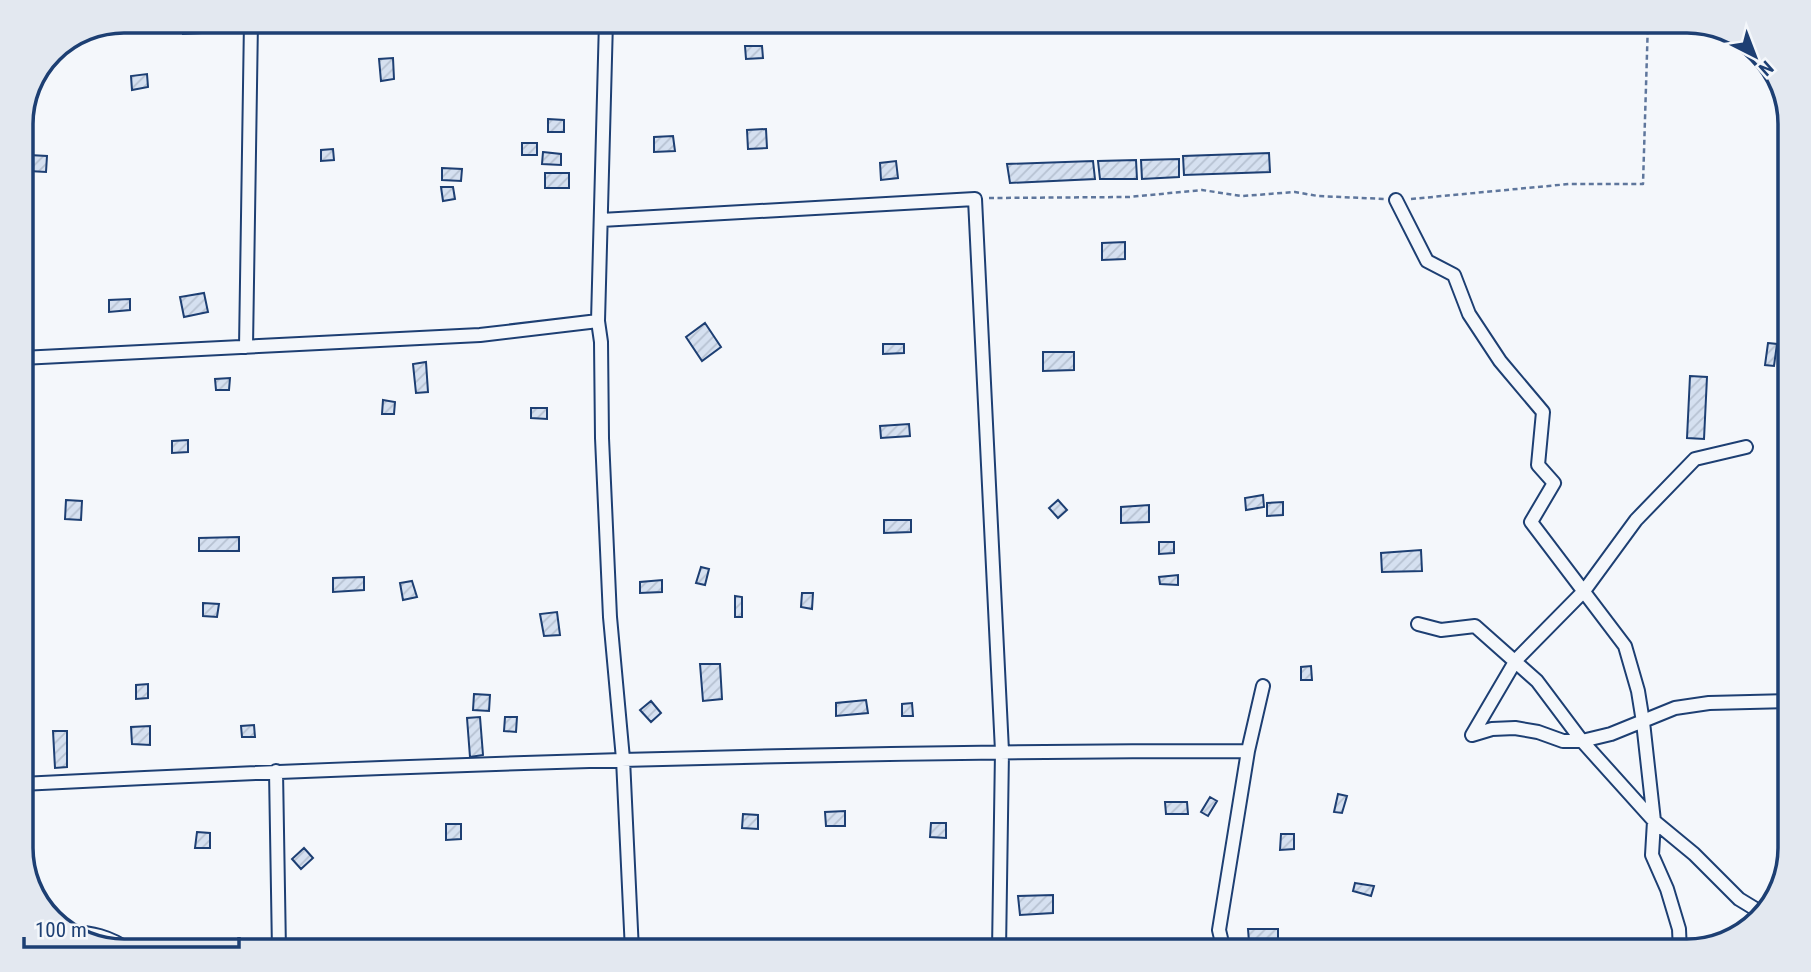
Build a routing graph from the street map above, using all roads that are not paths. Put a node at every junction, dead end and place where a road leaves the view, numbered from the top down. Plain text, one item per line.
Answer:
1 (251, 33) edge
2 (606, 33) edge
3 (1396, 200) road end
4 (601, 220) junction
5 (598, 321) junction
6 (246, 346) junction
7 (33, 357) edge
8 (1746, 447) dead end
9 (1584, 591) junction
10 (1418, 624) dead end
11 (1516, 660) junction
12 (1263, 686) dead end
13 (1778, 701) edge
14 (1643, 722) junction
15 (1583, 741) junction
16 (1002, 751) junction
17 (1248, 751) junction
18 (623, 759) junction
19 (276, 771) junction
20 (33, 783) edge
21 (1654, 821) junction
22 (1755, 908) edge
23 (279, 939) edge
24 (631, 939) edge
25 (999, 939) edge
26 (1221, 939) edge
27 (1679, 939) edge

1 - 6 street
2 - 4 street
3 - 9 street
4 - 5 street
4 - 16 street
5 - 6 street
5 - 18 street
6 - 7 street
8 - 9 street
9 - 11 street
9 - 14 street
10 - 11 street
11 - 15 street
11 - 15 street
12 - 17 street
13 - 14 street
14 - 15 street
14 - 21 street
15 - 21 street
16 - 17 street
16 - 18 street
16 - 25 street
17 - 26 street
18 - 19 street
18 - 24 street
19 - 20 street
19 - 23 street
21 - 22 street
21 - 27 street

